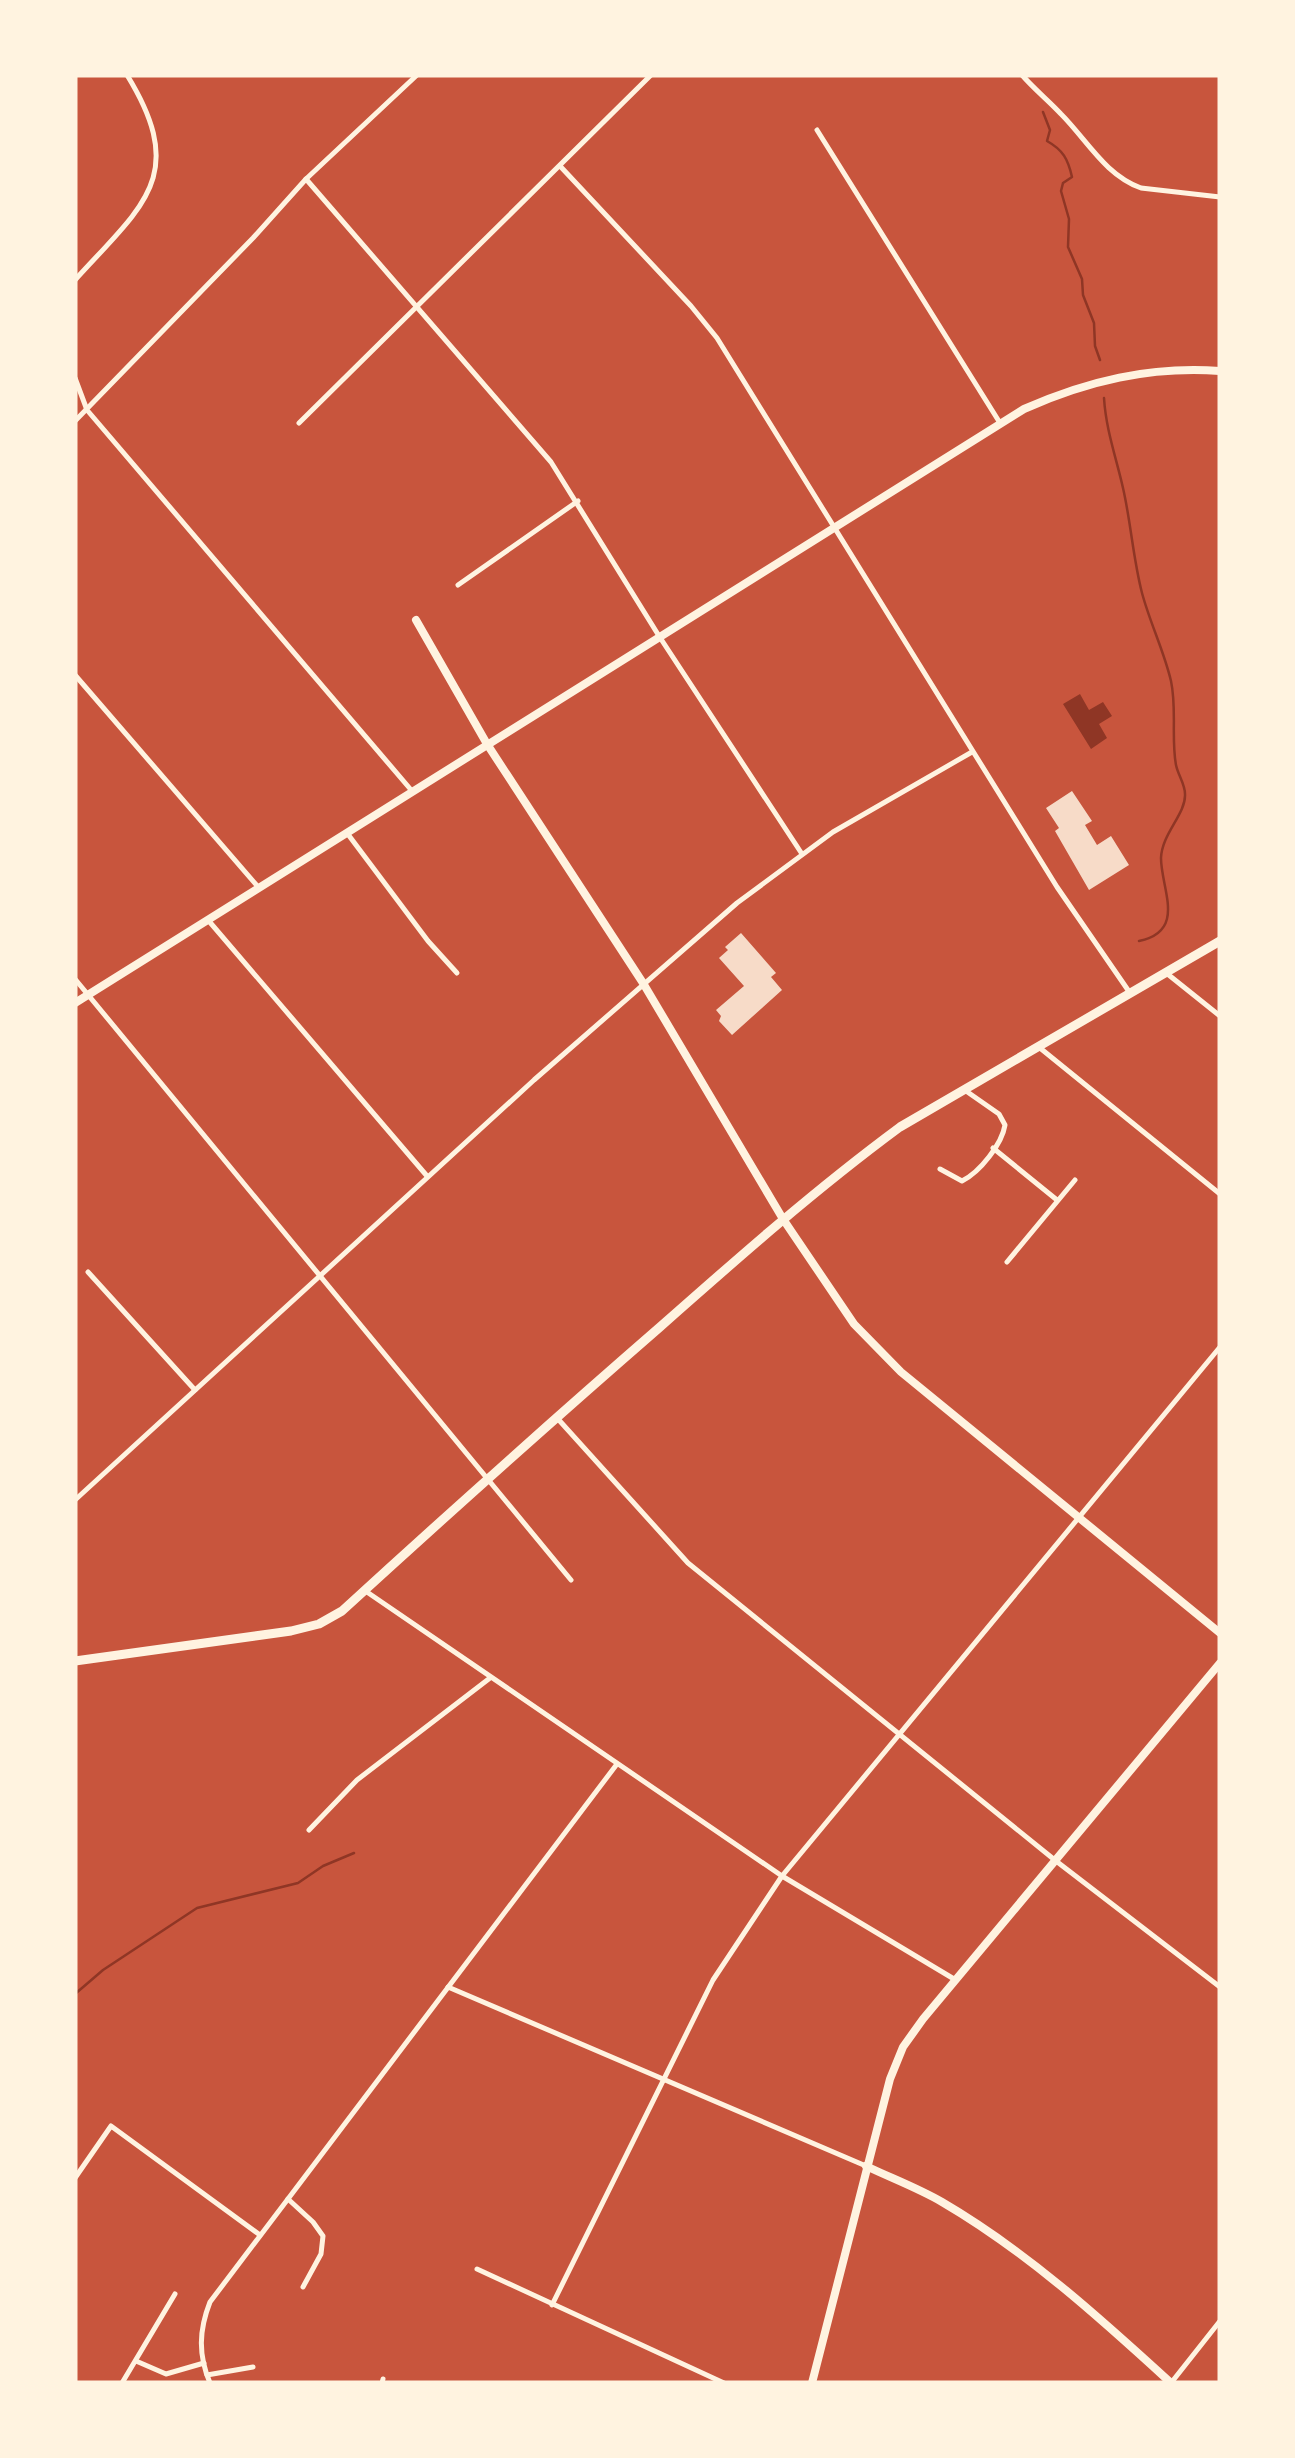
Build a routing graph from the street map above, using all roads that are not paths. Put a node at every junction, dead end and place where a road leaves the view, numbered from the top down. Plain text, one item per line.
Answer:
1 (127, 75) edge
2 (417, 75) edge
3 (652, 75) edge
4 (1022, 75) edge
5 (817, 130) dead end
6 (560, 166) junction
7 (306, 179) junction
8 (1220, 197) edge
9 (75, 280) edge
10 (417, 308) junction
11 (1220, 371) edge
12 (75, 378) edge
13 (87, 410) junction
14 (75, 420) edge
15 (299, 423) dead end
16 (1000, 423) junction
17 (578, 501) junction
18 (831, 528) junction
19 (458, 585) dead end
20 (416, 620) dead end
21 (660, 636) junction
22 (75, 675) edge
23 (488, 744) junction
24 (972, 752) junction
25 (412, 791) junction
26 (346, 833) junction
27 (802, 854) junction
28 (259, 888) junction
29 (208, 920) junction
30 (1220, 941) edge
31 (1166, 972) junction
32 (458, 973) dead end
33 (75, 979) edge
34 (643, 982) junction
35 (1130, 993) junction
36 (88, 995) junction
37 (75, 1004) edge
38 (1220, 1016) edge
39 (1038, 1046) junction
40 (963, 1090) junction
41 (993, 1148) junction
42 (940, 1169) dead end
43 (428, 1177) junction
44 (1075, 1180) dead end
45 (1220, 1194) edge
46 (1058, 1201) junction
47 (783, 1218) junction
48 (1007, 1262) dead end
49 (88, 1272) dead end
50 (320, 1275) junction
51 (1220, 1347) edge
52 (195, 1390) junction
53 (556, 1417) junction
54 (486, 1480) junction
55 (75, 1500) edge
56 (1080, 1516) junction
57 (571, 1580) dead end
58 (364, 1590) junction
59 (1220, 1633) edge
60 (75, 1661) edge
61 (1220, 1664) edge
62 (491, 1677) junction
63 (899, 1733) junction
64 (616, 1764) junction
65 (309, 1830) dead end
66 (1056, 1861) junction
67 (782, 1876) junction
68 (956, 1980) junction
69 (448, 1987) junction
70 (1220, 1988) edge
71 (662, 2079) junction
72 (866, 2166) junction
73 (75, 2178) edge
74 (288, 2199) junction
75 (260, 2235) junction
76 (477, 2269) dead end
77 (303, 2287) dead end
78 (175, 2294) dead end
79 (552, 2305) junction
80 (1220, 2321) edge
81 (136, 2361) junction
82 (204, 2363) junction
83 (253, 2368) dead end
84 (166, 2374) junction
85 (207, 2375) junction
86 (122, 2383) edge
87 (166, 2383) edge
88 (210, 2383) edge
89 (724, 2383) edge
90 (812, 2383) edge
91 (1171, 2383) edge

1 - 9 street
2 - 7 street
3 - 6 street
4 - 8 street
5 - 16 street
6 - 10 street
6 - 18 street
7 - 10 street
7 - 13 street
10 - 15 street
10 - 17 street
11 - 16 street
12 - 13 street
13 - 14 street
13 - 25 street
16 - 18 street
17 - 19 street
17 - 21 street
18 - 21 street
18 - 24 street
20 - 23 street
21 - 23 street
21 - 27 street
22 - 28 street
23 - 25 street
23 - 34 street
24 - 27 street
24 - 35 street
25 - 26 street
26 - 28 street
26 - 32 street
27 - 34 street
28 - 29 street
29 - 36 street
29 - 43 street
30 - 31 main road
31 - 35 main road
31 - 38 street
33 - 36 street
34 - 43 street
34 - 47 street
35 - 39 main road
36 - 37 street
36 - 50 street
39 - 40 main road
39 - 45 street
40 - 41 street
40 - 47 main road
41 - 42 street
41 - 46 street
43 - 50 street
44 - 46 street
46 - 48 street
47 - 53 main road
47 - 56 street
49 - 52 street
50 - 52 street
50 - 54 street
51 - 56 street
52 - 55 street
53 - 54 main road
53 - 63 street
54 - 57 street
54 - 58 main road
56 - 59 street
56 - 63 street
58 - 60 main road
58 - 62 street
61 - 66 street
62 - 64 street
62 - 65 street
63 - 66 street
63 - 67 street
64 - 67 street
64 - 69 street
66 - 68 street
66 - 70 street
67 - 68 street
67 - 71 street
68 - 72 street
69 - 71 street
69 - 74 street
71 - 72 street
71 - 79 street
72 - 90 street
72 - 91 street
73 - 75 street
74 - 75 street
74 - 77 street
75 - 82 street
76 - 79 street
78 - 81 street
79 - 89 street
80 - 91 street
81 - 84 street
81 - 86 street
82 - 84 street
82 - 85 street
83 - 85 street
84 - 87 street
85 - 88 street

